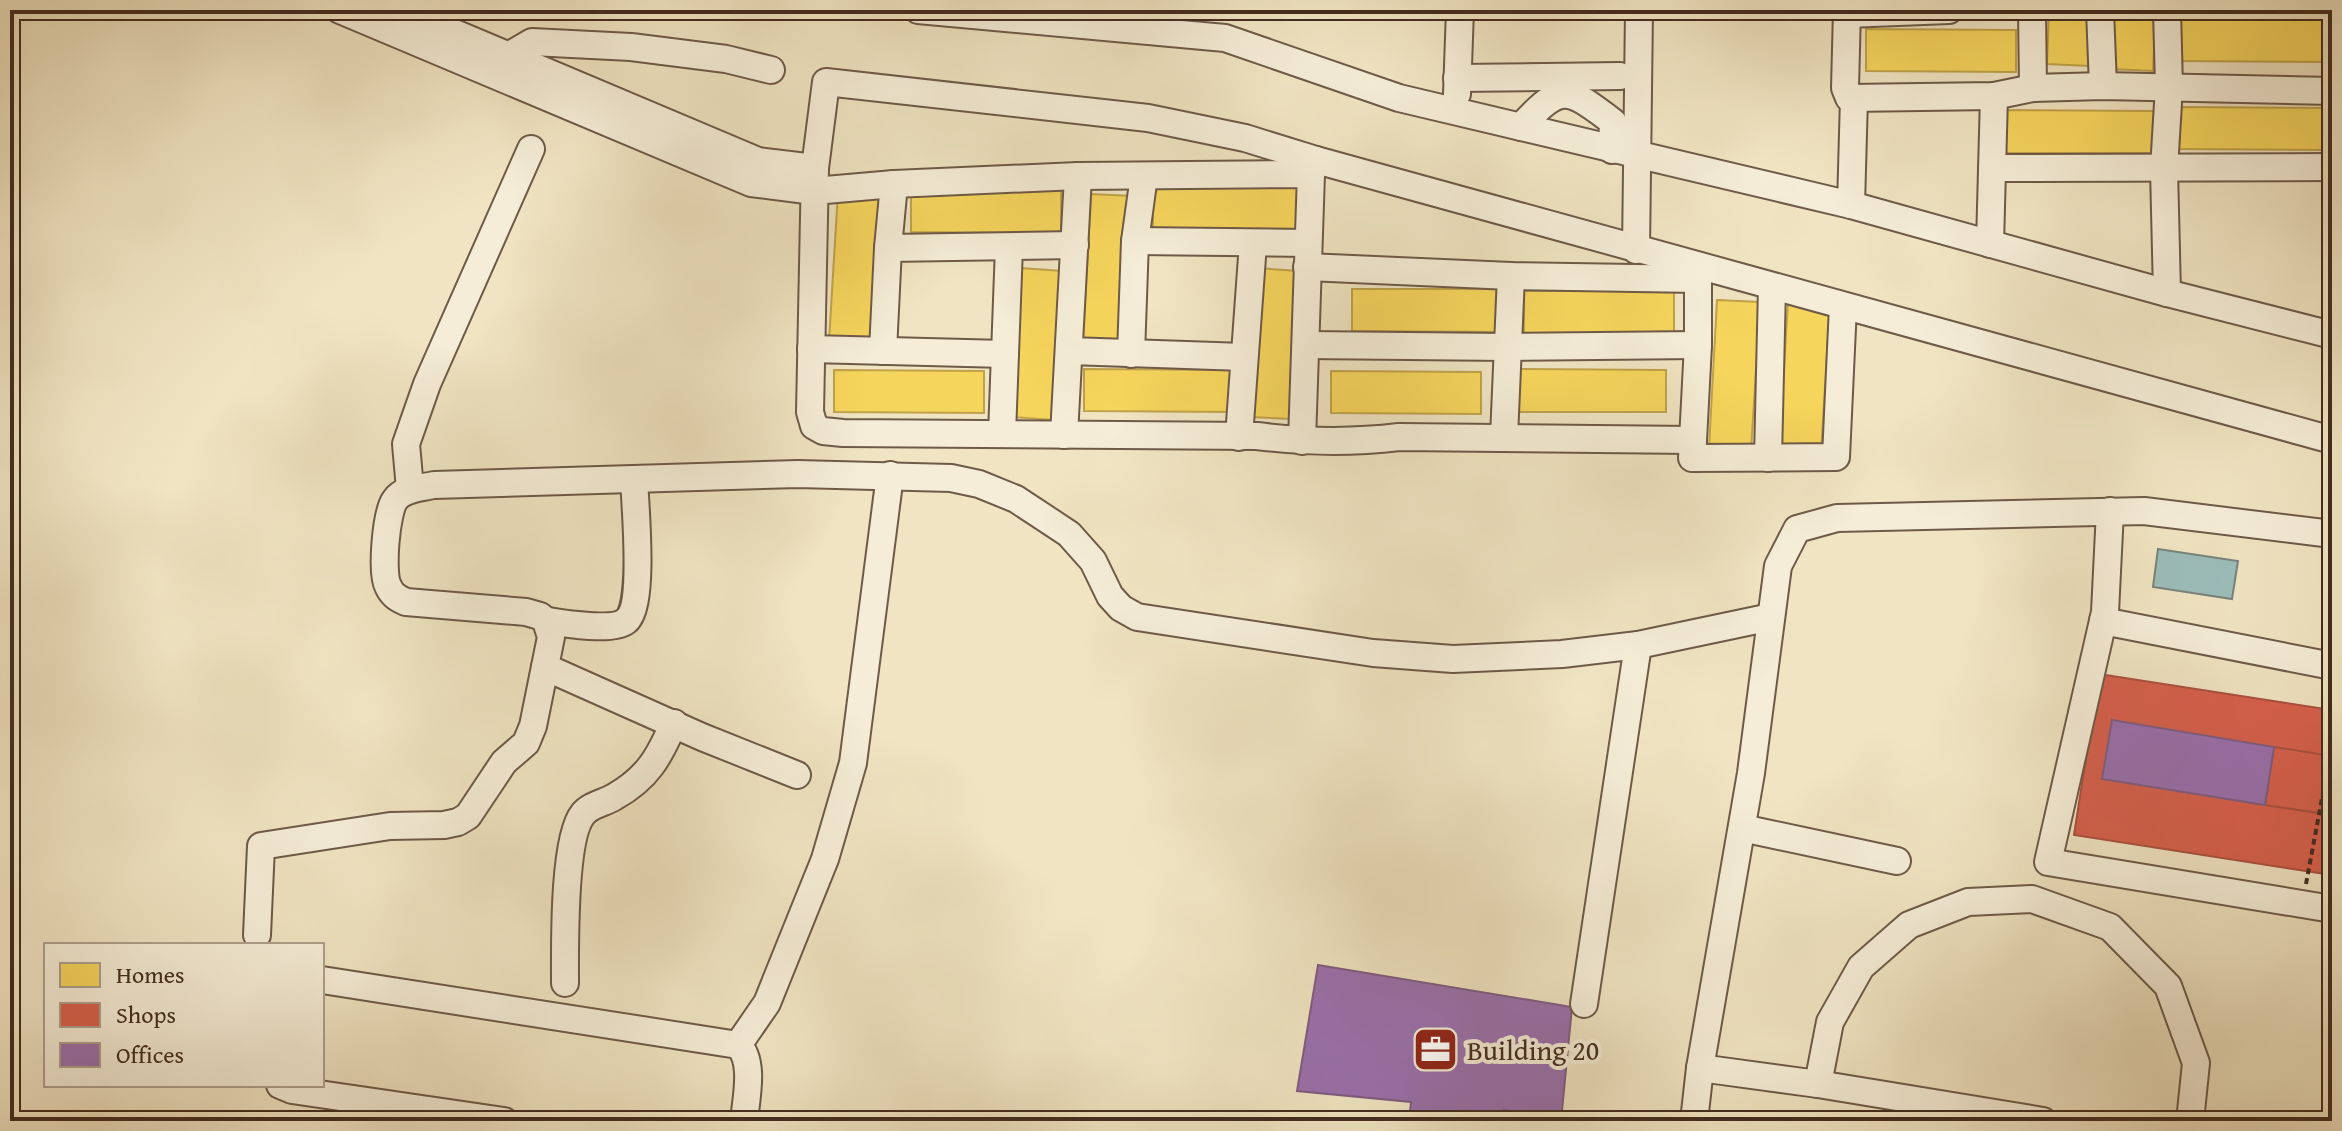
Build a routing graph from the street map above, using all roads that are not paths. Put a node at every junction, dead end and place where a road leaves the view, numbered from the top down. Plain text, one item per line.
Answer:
1 (340, 10) edge
2 (400, 10) edge
3 (918, 10) edge
4 (927, 10) edge
5 (1460, 10) edge
6 (1639, 10) edge
7 (1949, 10) edge
8 (2032, 10) edge
9 (2100, 10) edge
10 (2167, 10) edge
11 (1847, 12) edge
12 (508, 56) junction
13 (771, 70) dead end
14 (1620, 76) dead end
15 (1457, 78) junction
16 (537, 80) junction
17 (2103, 86) junction
18 (2169, 87) junction
19 (2033, 88) junction
20 (2332, 91) edge
21 (1994, 96) junction
22 (1854, 98) junction
23 (1457, 112) junction
24 (1521, 127) junction
25 (531, 149) dead end
26 (1612, 150) junction
27 (1639, 157) junction
28 (1314, 167) junction
29 (2332, 167) edge
30 (1992, 168) junction
31 (2164, 169) junction
32 (1078, 176) junction
33 (1144, 176) junction
34 (815, 180) junction
35 (894, 184) junction
36 (1851, 205) junction
37 (1135, 241) junction
38 (1253, 243) junction
39 (1990, 244) junction
40 (1075, 245) junction
41 (1009, 247) junction
42 (888, 248) junction
43 (1636, 250) junction
44 (1307, 255) junction
45 (1698, 273) junction
46 (1511, 276) junction
47 (1772, 287) junction
48 (2167, 293) junction
49 (1843, 306) junction
50 (2332, 335) edge
51 (1306, 345) junction
52 (1698, 345) junction
53 (1507, 347) junction
54 (811, 349) junction
55 (883, 351) junction
56 (1070, 351) junction
57 (1005, 354) junction
58 (1131, 354) junction
59 (1244, 357) junction
60 (1002, 434) junction
61 (1064, 435) junction
62 (1239, 437) junction
63 (1504, 437) junction
64 (1693, 440) junction
65 (2332, 440) edge
66 (1302, 441) junction
67 (1768, 458) junction
68 (890, 475) junction
69 (634, 479) junction
70 (410, 489) junction
71 (2110, 511) junction
72 (2332, 534) edge
73 (1771, 617) junction
74 (546, 621) junction
75 (2103, 621) junction
76 (1638, 645) junction
77 (2332, 666) edge
78 (545, 667) junction
79 (674, 723) junction
80 (797, 775) dead end
81 (1742, 828) junction
82 (1897, 861) dead end
83 (2048, 862) junction
84 (2032, 899) junction
85 (2332, 909) edge
86 (257, 935) dead end
87 (324, 980) edge
88 (565, 983) dead end
89 (1584, 1004) dead end
90 (738, 1045) junction
91 (1700, 1068) junction
92 (1818, 1084) junction
93 (285, 1087) edge
94 (504, 1121) edge
95 (744, 1121) edge
96 (1694, 1121) edge
97 (2043, 1121) edge
98 (2190, 1121) edge

1 - 16 street
2 - 12 street
3 - 4 street
4 - 23 street
5 - 15 street
6 - 27 street
7 - 11 street
8 - 19 street
9 - 17 street
10 - 18 street
11 - 22 street
12 - 13 street
12 - 16 street
14 - 15 street
15 - 23 street
16 - 34 street
17 - 18 street
17 - 19 street
18 - 20 street
18 - 31 street
19 - 21 street
21 - 22 street
21 - 30 street
22 - 36 street
23 - 24 street
24 - 26 street
24 - 26 street
25 - 70 street
26 - 27 street
27 - 36 street
27 - 43 street
28 - 33 street
28 - 34 street
28 - 43 street
28 - 44 street
29 - 31 street
30 - 31 street
30 - 39 street
31 - 48 street
32 - 33 street
32 - 35 street
32 - 40 street
33 - 37 street
34 - 35 street
34 - 54 street
35 - 42 street
36 - 39 street
37 - 38 street
37 - 58 street
38 - 44 street
38 - 59 street
39 - 48 street
40 - 41 street
40 - 56 street
41 - 42 street
41 - 57 street
42 - 55 street
43 - 45 street
44 - 46 street
44 - 51 street
45 - 46 street
45 - 47 street
45 - 52 street
46 - 53 street
47 - 49 street
47 - 67 street
48 - 50 street
49 - 65 street
49 - 67 street
51 - 53 street
51 - 66 street
52 - 53 street
52 - 64 street
53 - 63 street
54 - 55 street
54 - 60 street
55 - 57 street
56 - 58 street
56 - 61 street
57 - 60 street
58 - 59 street
59 - 62 street
60 - 61 street
61 - 62 street
62 - 66 street
63 - 64 street
63 - 66 street
64 - 67 street
68 - 69 street
68 - 76 street
68 - 90 street
69 - 70 street
69 - 74 street
70 - 74 street
71 - 72 street
71 - 73 street
71 - 75 street
73 - 76 street
73 - 81 street
74 - 78 street
75 - 77 street
75 - 83 street
76 - 89 street
78 - 79 street
78 - 86 street
79 - 80 street
79 - 88 street
81 - 82 street
81 - 91 street
83 - 84 street
83 - 85 street
84 - 92 street
84 - 98 street
87 - 90 street
90 - 95 street
91 - 92 street
91 - 96 street
92 - 97 street
93 - 94 street

